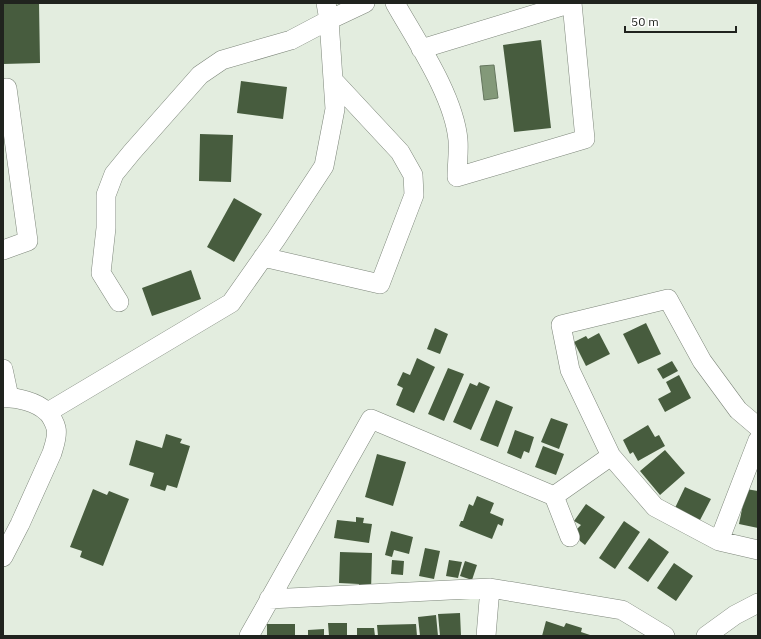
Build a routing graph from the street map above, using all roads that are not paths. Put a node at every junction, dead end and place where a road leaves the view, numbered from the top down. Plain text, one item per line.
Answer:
1 (365, 3) edge
2 (395, 3) edge
3 (327, 11) edge
4 (421, 49) junction
5 (333, 80) junction
6 (7, 88) dead end
7 (10, 156) edge
8 (3, 250) edge
9 (263, 257) junction
10 (119, 302) dead end
11 (3, 369) edge
12 (6, 398) edge
13 (48, 412) junction
14 (758, 427) edge
15 (758, 440) edge
16 (611, 456) junction
17 (554, 496) junction
18 (570, 537) dead end
19 (719, 542) junction
20 (758, 550) edge
21 (3, 557) edge
22 (490, 588) junction
23 (269, 599) junction
24 (758, 603) edge
25 (249, 636) edge
26 (486, 636) edge
27 (665, 636) edge
28 (706, 636) edge

1 - 3 street
2 - 4 street
3 - 5 street
3 - 10 street
4 - 4 street
5 - 9 street
5 - 9 street
6 - 7 street
7 - 8 street
9 - 13 street
11 - 12 street
12 - 13 street
13 - 21 street
14 - 16 street
15 - 19 street
16 - 17 street
16 - 19 street
17 - 18 street
17 - 23 street
19 - 20 street
22 - 23 street
22 - 26 street
22 - 27 street
23 - 25 street
24 - 28 street

